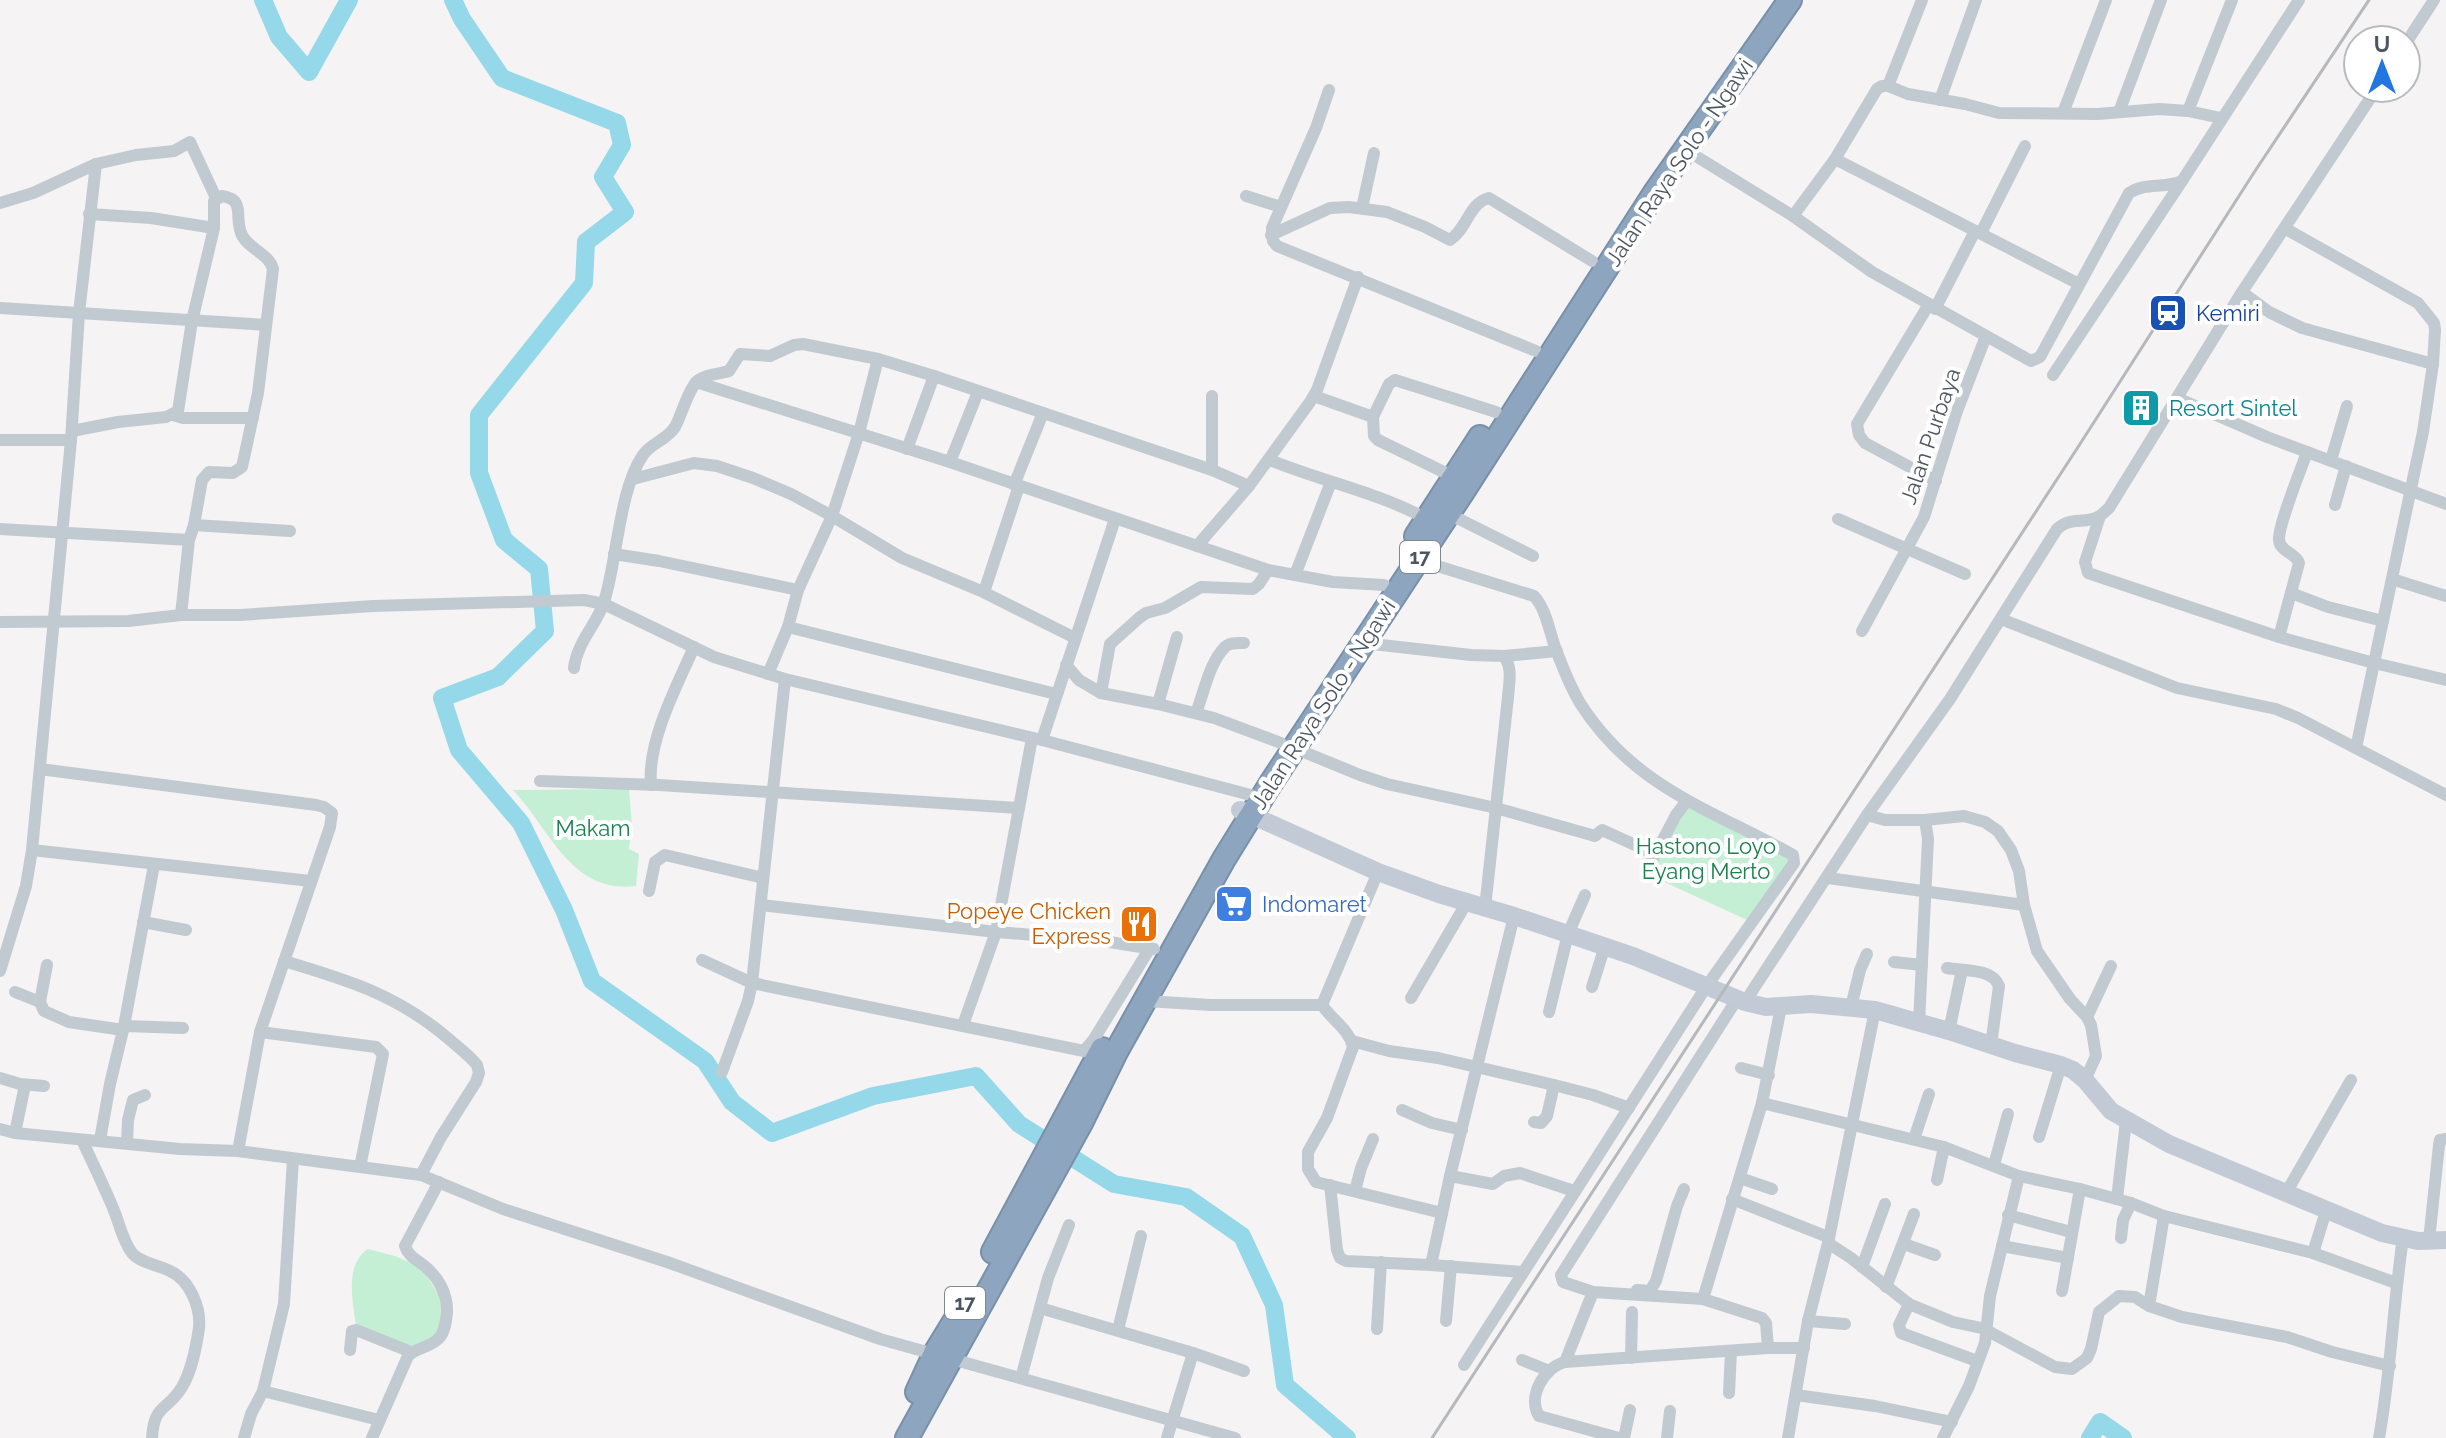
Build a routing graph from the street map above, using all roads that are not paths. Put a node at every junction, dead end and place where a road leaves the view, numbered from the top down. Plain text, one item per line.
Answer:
1 (1771, 0) edge
2 (1790, 0) edge
3 (1922, 0) edge
4 (1976, 0) edge
5 (2106, 0) edge
6 (2161, 0) edge
7 (2232, 0) edge
8 (2299, 0) edge
9 (2434, 0) edge
10 (2418, 24) edge
11 (1888, 86) junction
12 (1329, 90) dead end
13 (1940, 100) junction
14 (2367, 104) edge
15 (2188, 111) junction
16 (2119, 112) junction
17 (2063, 113) junction
18 (2221, 118) junction
19 (2025, 146) dead end
20 (1686, 150) junction
21 (1374, 153) dead end
22 (1835, 159) junction
23 (96, 164) junction
24 (2182, 181) junction
25 (1246, 196) dead end
26 (216, 198) junction
27 (0, 203) edge
28 (1281, 207) junction
29 (1362, 208) junction
30 (89, 214) junction
31 (1793, 216) junction
32 (214, 228) junction
33 (2286, 229) junction
34 (1978, 232) junction
35 (1271, 235) junction
36 (1592, 261) junction
37 (1358, 277) junction
38 (2079, 284) junction
39 (2242, 292) junction
40 (1932, 306) junction
41 (0, 308) edge
42 (79, 313) junction
43 (192, 321) junction
44 (266, 325) junction
45 (2440, 326) edge
46 (1986, 336) junction
47 (1536, 351) junction
48 (878, 359) junction
49 (2433, 364) junction
50 (2053, 375) dead end
51 (934, 376) junction
52 (696, 382) junction
53 (978, 392) junction
54 (1212, 396) dead end
55 (1314, 396) junction
56 (2177, 398) junction
57 (2347, 406) dead end
58 (1496, 412) junction
59 (1043, 413) junction
60 (173, 415) junction
61 (1373, 417) junction
62 (253, 418) junction
63 (859, 433) junction
64 (71, 436) junction
65 (0, 440) edge
66 (907, 449) junction
67 (2307, 452) junction
68 (1270, 460) junction
69 (2331, 460) junction
70 (950, 462) junction
71 (2346, 466) junction
72 (1212, 470) junction
73 (1454, 477) junction
74 (633, 479) junction
75 (1936, 481) junction
76 (1331, 482) junction
77 (1016, 486) junction
78 (1249, 486) junction
79 (2410, 491) junction
80 (2446, 504) edge
81 (2335, 505) dead end
82 (832, 516) junction
83 (2100, 516) junction
84 (1437, 517) junction
85 (1115, 519) junction
86 (1838, 519) dead end
87 (194, 525) junction
88 (0, 529) edge
89 (290, 531) dead end
90 (63, 534) junction
91 (189, 540) junction
92 (1197, 546) junction
93 (1907, 547) junction
94 (614, 554) junction
95 (1533, 556) dead end
96 (1418, 560) junction
97 (1268, 570) junction
98 (1965, 574) dead end
99 (1295, 575) junction
100 (2392, 579) junction
101 (1384, 585) junction
102 (798, 590) junction
103 (984, 592) junction
104 (2291, 593) junction
105 (2446, 596) edge
106 (604, 604) junction
107 (181, 615) junction
108 (2001, 619) junction
109 (53, 621) junction
110 (2383, 621) junction
111 (0, 622) edge
112 (788, 627) junction
113 (1862, 631) dead end
114 (1177, 637) dead end
115 (2279, 637) junction
116 (1075, 638) junction
117 (1244, 643) dead end
118 (1363, 643) junction
119 (694, 647) junction
120 (1557, 651) junction
121 (1504, 656) junction
122 (2374, 663) junction
123 (1066, 665) junction
124 (574, 668) dead end
125 (768, 674) junction
126 (785, 679) junction
127 (2446, 680) edge
128 (1101, 693) junction
129 (1056, 694) junction
130 (1158, 704) junction
131 (1196, 713) junction
132 (1037, 739) junction
133 (1288, 745) junction
134 (2356, 748) junction
135 (40, 769) junction
136 (540, 781) dead end
137 (651, 785) junction
138 (772, 793) junction
139 (2446, 795) edge
140 (1686, 802) junction
141 (1251, 805) junction
142 (1019, 808) junction
143 (1496, 808) junction
144 (1867, 815) junction
145 (1925, 820) junction
146 (32, 850) junction
147 (1655, 854) junction
148 (154, 865) junction
149 (1648, 868) dead end
150 (1378, 872) junction
151 (763, 878) junction
152 (1828, 878) junction
153 (311, 881) junction
154 (649, 891) dead end
155 (1925, 892) junction
156 (1585, 895) dead end
157 (761, 905) junction
158 (1476, 905) junction
159 (2024, 905) junction
160 (1514, 916) junction
161 (143, 922) junction
162 (186, 930) dead end
163 (996, 932) junction
164 (1568, 934) junction
165 (1605, 946) junction
166 (1154, 949) junction
167 (1867, 954) dead end
168 (702, 960) dead end
169 (284, 961) junction
170 (1894, 962) dead end
171 (47, 965) dead end
172 (1922, 965) junction
173 (2111, 966) dead end
174 (1947, 968) dead end
175 (1962, 970) junction
176 (0, 971) edge
177 (752, 983) junction
178 (1592, 987) dead end
179 (1706, 987) junction
180 (15, 992) dead end
181 (1411, 998) dead end
182 (1741, 1000) junction
183 (1146, 1001) junction
184 (40, 1002) junction
185 (1322, 1005) junction
186 (1781, 1007) junction
187 (1851, 1007) junction
188 (1875, 1010) junction
189 (1549, 1012) dead end
190 (2087, 1017) junction
191 (1919, 1023) junction
192 (963, 1025) junction
193 (124, 1028) junction
194 (183, 1028) dead end
195 (1949, 1031) junction
196 (260, 1032) junction
197 (1352, 1041) junction
198 (1991, 1045) junction
199 (2061, 1065) junction
200 (1478, 1067) junction
201 (1741, 1068) dead end
202 (722, 1072) dead end
203 (1769, 1075) junction
204 (0, 1078) edge
205 (2085, 1080) junction
206 (2351, 1080) dead end
207 (25, 1085) junction
208 (1554, 1085) junction
209 (44, 1086) dead end
210 (1929, 1094) dead end
211 (145, 1095) dead end
212 (1762, 1103) junction
213 (1629, 1108) junction
214 (1402, 1110) dead end
215 (2008, 1114) dead end
216 (2126, 1121) junction
217 (1534, 1122) dead end
218 (1851, 1126) junction
219 (1069, 1127) junction
220 (0, 1129) edge
221 (1462, 1130) junction
222 (15, 1133) junction
223 (2039, 1137) dead end
224 (1373, 1139) dead end
225 (1914, 1139) junction
226 (2446, 1139) edge
227 (82, 1140) junction
228 (100, 1140) junction
229 (127, 1143) junction
230 (1944, 1147) junction
231 (238, 1151) junction
232 (293, 1159) junction
233 (1994, 1165) junction
234 (360, 1167) junction
235 (421, 1175) junction
236 (1450, 1176) junction
237 (2019, 1176) junction
238 (1740, 1178) junction
239 (1937, 1180) dead end
240 (439, 1182) junction
241 (1330, 1185) junction
242 (1684, 1189) dead end
243 (1772, 1189) dead end
244 (2080, 1189) junction
245 (2440, 1190) edge
246 (1355, 1191) junction
247 (1574, 1191) junction
248 (2286, 1193) junction
249 (1732, 1199) junction
250 (2117, 1199) junction
251 (2131, 1203) junction
252 (1885, 1204) dead end
253 (2326, 1211) junction
254 (1442, 1213) junction
255 (1914, 1214) dead end
256 (2008, 1215) junction
257 (2164, 1216) junction
258 (1069, 1225) dead end
259 (2071, 1232) junction
260 (1141, 1236) dead end
261 (2121, 1238) dead end
262 (2403, 1238) junction
263 (1828, 1240) junction
264 (2437, 1240) edge
265 (1904, 1244) junction
266 (2002, 1246) junction
267 (2313, 1253) junction
268 (1935, 1255) dead end
269 (2068, 1258) junction
270 (1381, 1262) junction
271 (1431, 1265) junction
272 (1451, 1266) junction
273 (1862, 1267) junction
274 (1522, 1272) junction
275 (2396, 1283) junction
276 (1886, 1287) junction
277 (2062, 1291) dead end
278 (1597, 1292) junction
279 (1703, 1299) junction
280 (1909, 1304) junction
281 (2149, 1306) junction
282 (1040, 1308) junction
283 (1632, 1312) dead end
284 (1446, 1321) dead end
285 (1808, 1321) junction
286 (1845, 1324) dead end
287 (1377, 1329) dead end
288 (1118, 1330) junction
289 (1987, 1330) junction
290 (1768, 1348) junction
291 (1804, 1348) junction
292 (350, 1350) dead end
293 (1731, 1351) junction
294 (411, 1352) junction
295 (1193, 1353) junction
296 (943, 1356) junction
297 (1631, 1358) junction
298 (1522, 1360) dead end
299 (1977, 1361) junction
300 (1565, 1362) junction
301 (1464, 1365) dead end
302 (2390, 1366) junction
303 (1547, 1370) junction
304 (1244, 1371) dead end
305 (1021, 1378) junction
306 (263, 1391) junction
307 (1729, 1393) dead end
308 (1796, 1395) junction
309 (1630, 1410) dead end
310 (1670, 1411) dead end
311 (379, 1420) junction
312 (1172, 1421) junction
313 (1952, 1422) junction
314 (152, 1438) edge
315 (244, 1438) edge
316 (372, 1438) edge
317 (894, 1438) edge
318 (907, 1438) edge
319 (1167, 1438) edge
320 (1235, 1438) edge
321 (1621, 1438) edge
322 (1667, 1438) edge
323 (1788, 1438) edge
324 (1943, 1438) edge
325 (2379, 1438) edge

1 - 36 highway, Jalan Raya Solo - Ngawi / 17
2 - 20 highway, Jalan Raya Solo - Ngawi / 17
3 - 11 street
4 - 13 street
5 - 17 street
6 - 16 street
7 - 15 street
8 - 18 street
9 - 10 street
11 - 13 street
11 - 22 street
12 - 28 street
13 - 17 street
14 - 33 street
15 - 16 street
15 - 18 street
16 - 17 street
18 - 24 street
19 - 34 street
20 - 31 street
20 - 84 highway, Jalan Raya Solo - Ngawi / 17
21 - 29 street
22 - 31 street
22 - 34 street
23 - 26 street
23 - 27 street
23 - 30 street
24 - 38 street
24 - 50 street
25 - 28 street
26 - 32 street
26 - 44 street
28 - 35 street
29 - 35 street
29 - 36 street
30 - 32 street
30 - 42 street
31 - 40 street
32 - 43 street
33 - 39 street
33 - 45 street
34 - 38 street
34 - 40 street
35 - 37 street
36 - 47 highway, Jalan Raya Solo - Ngawi / 17
37 - 47 street
37 - 55 street
38 - 46 street
39 - 49 street
39 - 56 street
40 - 46 street
40 - 75 street
41 - 42 street
42 - 43 street
42 - 64 street
43 - 44 street
43 - 60 street
44 - 62 street
45 - 49 street
46 - 75 street, Jalan Purbaya
47 - 58 highway, Jalan Raya Solo - Ngawi / 17
48 - 51 street
48 - 52 street
48 - 63 street
49 - 79 street
51 - 53 street
51 - 66 street
52 - 63 street
52 - 74 street
53 - 59 street
53 - 70 street
54 - 72 street
55 - 61 street
55 - 68 street
56 - 67 street
56 - 83 street
57 - 69 street
58 - 61 street
58 - 73 highway, Jalan Raya Solo - Ngawi / 17
59 - 72 street
59 - 77 street
60 - 62 street
60 - 64 street
61 - 73 street
62 - 87 street
63 - 66 street
63 - 82 street
64 - 65 street
64 - 90 street
66 - 70 street
67 - 69 street
67 - 104 street
68 - 76 street
68 - 78 street
69 - 71 street
70 - 77 street
71 - 79 street
71 - 81 street
72 - 78 street
73 - 84 highway, Jalan Raya Solo - Ngawi / 17
74 - 82 street
74 - 94 street
75 - 93 street, Jalan Purbaya
76 - 84 street
76 - 99 street
77 - 85 street
77 - 103 street
78 - 92 street
79 - 80 street
79 - 100 street
82 - 102 street
82 - 103 street
83 - 108 street
83 - 115 street
84 - 95 street
84 - 96 highway, Jalan Raya Solo - Ngawi / 17
84 - 101 highway, Jalan Raya Solo - Ngawi / 17
85 - 92 street
85 - 116 street
86 - 93 street
87 - 89 street
87 - 91 street
88 - 90 street
90 - 91 street
90 - 109 street
91 - 107 street
92 - 97 street
93 - 98 street
93 - 113 street, Jalan Purbaya
94 - 102 street
94 - 106 street
96 - 118 highway, Jalan Raya Solo - Ngawi / 17
96 - 120 street
97 - 99 street
97 - 128 street
99 - 101 street
100 - 105 street
100 - 110 street
101 - 133 highway, Jalan Raya Solo - Ngawi / 17
102 - 112 street
103 - 116 street
104 - 110 street
104 - 115 street
106 - 107 street
106 - 119 street
106 - 124 street
107 - 109 street
108 - 134 street
108 - 144 street
109 - 111 street
109 - 135 street
110 - 122 street
112 - 125 street
112 - 129 street
114 - 130 street
115 - 122 street
116 - 123 street
117 - 131 street
118 - 121 street
118 - 133 highway, Jalan Raya Solo - Ngawi / 17
119 - 125 street
119 - 137 street
120 - 121 street
120 - 140 street
121 - 143 street
122 - 127 street
122 - 134 street
123 - 128 street
123 - 129 street
125 - 126 street
126 - 132 street
126 - 138 street
128 - 130 street
129 - 132 street
130 - 131 street
131 - 133 street
132 - 141 street
132 - 142 street
133 - 141 highway, Jalan Raya Solo - Ngawi / 17
133 - 143 street
134 - 139 street
135 - 146 street
135 - 153 street
136 - 137 street
137 - 138 street
138 - 142 street
138 - 151 street
140 - 147 street
140 - 179 street
141 - 150 street
141 - 166 highway, Jalan Raya Solo - Ngawi / 17
141 - 183 highway, Jalan Raya Solo - Ngawi / 17
142 - 163 street
143 - 147 street
143 - 158 street
144 - 145 street
144 - 152 street
145 - 155 street
145 - 159 street
146 - 148 street
146 - 176 street
147 - 149 street
148 - 153 street
148 - 161 street
150 - 158 street
150 - 185 street
151 - 154 street
151 - 157 street
152 - 155 street
152 - 182 street
153 - 169 street
155 - 159 street
155 - 172 street
156 - 164 street
157 - 163 street
157 - 177 street
158 - 160 street
158 - 181 street
159 - 190 street
160 - 164 street
160 - 200 street
161 - 162 street
161 - 193 street
163 - 166 street
163 - 192 street
164 - 165 street
164 - 189 street
165 - 178 street
165 - 179 street
166 - 192 street
166 - 219 highway, Jalan Raya Solo - Ngawi / 17
167 - 187 street
168 - 177 street
169 - 196 street
169 - 235 street
170 - 172 street
171 - 184 street
172 - 191 street
173 - 190 street
174 - 175 street
175 - 195 street
175 - 198 street
177 - 192 street
177 - 202 street
179 - 182 street
179 - 213 street
180 - 184 street
182 - 186 street
182 - 278 street
183 - 185 street
183 - 219 highway, Jalan Raya Solo - Ngawi / 17
184 - 193 street
185 - 197 street
186 - 187 street
186 - 203 street
187 - 188 street
188 - 191 street
188 - 218 street
190 - 205 street
191 - 195 street
193 - 194 street
193 - 228 street
195 - 198 street
196 - 231 street
196 - 234 street
197 - 200 street
197 - 241 street
198 - 199 street
199 - 205 street
199 - 223 street
200 - 208 street
200 - 221 street
201 - 203 street
203 - 212 street
204 - 207 street
205 - 216 street
206 - 248 street
207 - 209 street
207 - 222 street
208 - 213 street
208 - 217 street
210 - 225 street
211 - 229 street
212 - 218 street
212 - 238 street
213 - 247 street
214 - 221 street
215 - 233 street
216 - 248 street
216 - 250 street
218 - 225 street
218 - 263 street
219 - 296 highway, Jalan Raya Solo - Ngawi / 17
220 - 222 street
221 - 236 street
222 - 227 street
224 - 246 street
225 - 230 street
226 - 245 street
227 - 228 street
227 - 314 street
228 - 229 street
229 - 231 street
230 - 233 street
230 - 239 street
231 - 232 street
232 - 234 street
232 - 306 street
233 - 237 street
234 - 235 street
235 - 240 street
236 - 247 street
236 - 254 street
237 - 244 street
237 - 256 street
238 - 243 street
238 - 249 street
240 - 294 street
240 - 296 street
241 - 246 street
241 - 270 street
242 - 278 street
244 - 250 street
244 - 259 street
245 - 264 street
246 - 254 street
247 - 274 street
248 - 253 street
249 - 263 street
249 - 279 street
250 - 251 street
251 - 257 street
251 - 261 street
252 - 273 street
253 - 262 street
253 - 267 street
254 - 271 street
255 - 265 street
256 - 259 street
256 - 266 street
257 - 267 street
257 - 281 street
258 - 282 street
259 - 269 street
260 - 288 street
262 - 264 street
262 - 275 street
263 - 273 street
263 - 285 street
265 - 268 street
265 - 276 street
266 - 269 street
266 - 289 street
267 - 275 street
269 - 277 street
270 - 271 street
270 - 287 street
271 - 272 street
272 - 274 street
272 - 284 street
273 - 276 street
274 - 301 street
275 - 302 street
276 - 280 street
278 - 279 street
278 - 300 street
279 - 290 street
280 - 289 street
280 - 299 street
281 - 289 street
281 - 302 street
282 - 288 street
282 - 305 street
283 - 297 street
285 - 286 street
285 - 291 street
288 - 295 street
289 - 299 street
290 - 291 street
290 - 293 street
291 - 308 street
292 - 294 street
293 - 297 street
293 - 307 street
294 - 311 street
295 - 304 street
295 - 312 street
296 - 305 street
296 - 317 highway, Jalan Raya Solo - Ngawi / 17
296 - 318 highway, Jalan Raya Solo - Ngawi / 17
297 - 300 street
298 - 303 street
299 - 313 street
300 - 303 street
302 - 325 street
303 - 321 street
305 - 312 street
306 - 311 street
306 - 315 street
308 - 313 street
308 - 323 street
309 - 321 street
310 - 322 street
311 - 316 street
312 - 319 street
312 - 320 street
313 - 324 street

